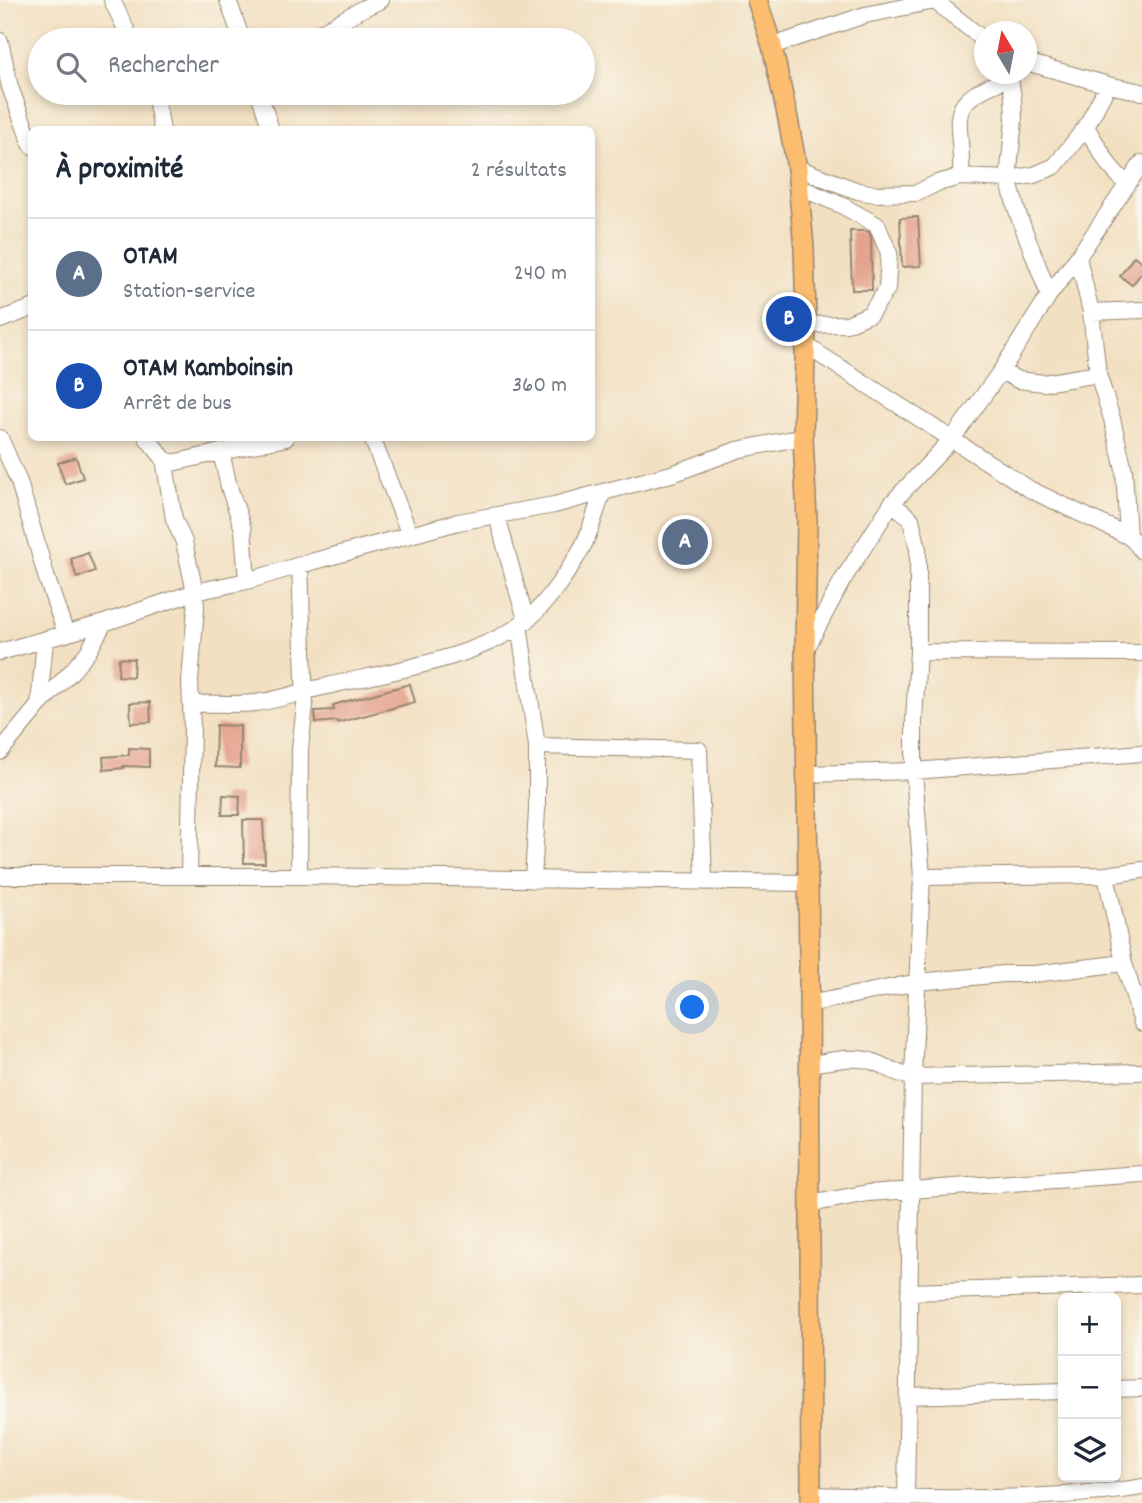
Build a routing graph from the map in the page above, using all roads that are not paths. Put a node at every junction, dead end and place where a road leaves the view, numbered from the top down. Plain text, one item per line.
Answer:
1 (113, 0) edge
2 (228, 0) edge
3 (382, 0) edge
4 (757, 0) edge
5 (937, 1) edge
6 (126, 28) edge
7 (238, 28) edge
8 (328, 28) edge
9 (974, 31) edge
10 (0, 41) edge
11 (772, 46) junction
12 (1037, 65) edge
13 (991, 84) edge
14 (1011, 84) edge
15 (1108, 85) junction
16 (1142, 92) edge
17 (157, 105) edge
18 (263, 105) edge
19 (161, 126) edge
20 (270, 126) edge
21 (1086, 127) junction
22 (28, 135) edge
23 (1142, 163) edge
24 (798, 177) junction
25 (961, 177) junction
26 (1008, 179) junction
27 (1127, 185) junction
28 (1078, 257) junction
29 (1049, 295) junction
30 (28, 310) edge
31 (1142, 310) edge
32 (1091, 312) junction
33 (0, 320) edge
34 (805, 335) junction
35 (1001, 371) junction
36 (1098, 374) junction
37 (803, 437) junction
38 (0, 438) edge
39 (953, 438) junction
40 (149, 441) edge
41 (252, 441) edge
42 (373, 441) edge
43 (220, 452) junction
44 (164, 459) junction
45 (603, 492) junction
46 (892, 503) junction
47 (497, 516) junction
48 (410, 536) junction
49 (1128, 536) junction
50 (1142, 551) edge
51 (300, 565) junction
52 (247, 581) junction
53 (195, 592) junction
54 (104, 623) junction
55 (523, 623) junction
56 (66, 634) junction
57 (45, 640) junction
58 (805, 649) junction
59 (0, 652) edge
60 (918, 652) junction
61 (1142, 653) edge
62 (305, 691) junction
63 (191, 704) junction
64 (39, 705) junction
65 (537, 746) junction
66 (0, 752) edge
67 (1142, 753) edge
68 (914, 771) junction
69 (807, 774) junction
70 (1142, 870) edge
71 (1106, 875) junction
72 (0, 876) edge
73 (189, 876) junction
74 (299, 876) junction
75 (922, 877) junction
76 (533, 880) junction
77 (704, 881) junction
78 (807, 883) junction
79 (1124, 963) junction
80 (918, 982) junction
81 (809, 1004) junction
82 (1142, 1023) edge
83 (809, 1064) junction
84 (1141, 1072) edge
85 (913, 1077) junction
86 (1142, 1174) edge
87 (911, 1190) junction
88 (810, 1204) junction
89 (1142, 1285) edge
90 (909, 1293) junction
91 (1142, 1388) edge
92 (1121, 1389) edge
93 (1058, 1391) edge
94 (908, 1396) junction
95 (1142, 1487) edge
96 (906, 1498) junction
97 (811, 1499) edge
98 (929, 1501) edge

1 - 6 street
2 - 7 street
3 - 8 street
4 - 11 main road
5 - 9 street
5 - 11 street
10 - 22 street
11 - 24 main road
12 - 15 street
13 - 25 street
14 - 26 street
15 - 16 street
15 - 21 street
17 - 19 street
18 - 20 street
21 - 26 street
21 - 27 street
23 - 27 street
24 - 25 street
24 - 34 main road
24 - 34 street
25 - 26 street
26 - 29 street
27 - 28 street
28 - 29 street
28 - 32 street
29 - 35 street
30 - 33 street
31 - 32 street
32 - 36 street
34 - 37 main road
34 - 39 street
35 - 36 street
35 - 39 street
36 - 49 street
37 - 45 street
37 - 58 main road
38 - 56 street
39 - 46 street
39 - 49 street
40 - 44 street
41 - 43 street
42 - 48 street
43 - 44 street
43 - 52 street
44 - 53 street
45 - 47 street
45 - 55 street
46 - 58 street
46 - 60 street
47 - 48 street
47 - 55 street
48 - 51 street
49 - 50 street
51 - 52 street
51 - 62 street
52 - 53 street
53 - 54 street
53 - 63 street
54 - 56 street
54 - 64 street
55 - 62 street
55 - 65 street
56 - 57 street
57 - 59 street
57 - 64 street
58 - 69 main road
60 - 61 street
60 - 68 street
62 - 63 street
62 - 74 street
63 - 73 street
64 - 66 street
65 - 76 street
65 - 77 street
67 - 68 street
68 - 69 street
68 - 75 street
69 - 78 main road
70 - 71 street
71 - 75 street
71 - 79 street
72 - 73 street
73 - 74 street
74 - 76 street
75 - 80 street
76 - 77 street
77 - 78 street
78 - 81 main road
79 - 80 street
79 - 82 street
80 - 81 street
80 - 85 street
81 - 83 main road
83 - 85 street
83 - 88 main road
84 - 85 street
85 - 87 street
86 - 87 street
87 - 88 street
87 - 90 street
88 - 97 main road
89 - 90 street
90 - 94 street
91 - 92 street
93 - 94 street
94 - 96 street
95 - 98 street
96 - 97 street
96 - 98 street

